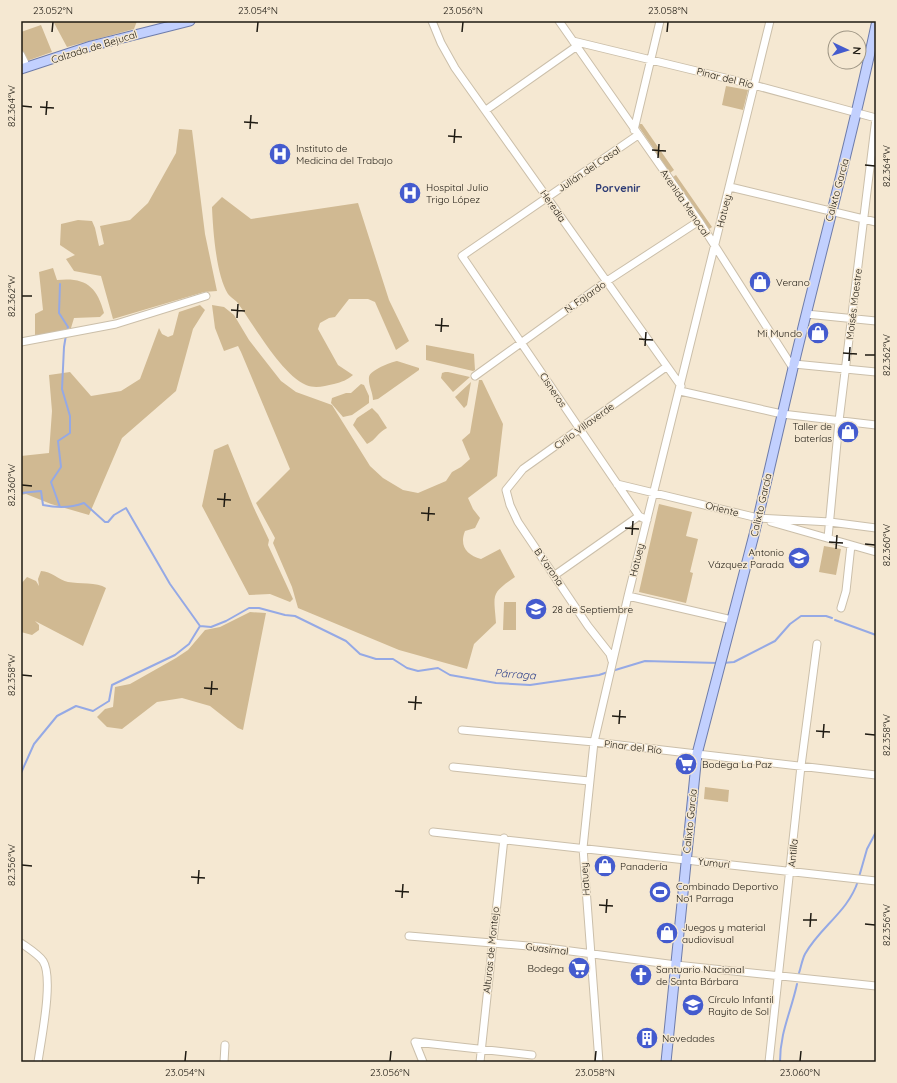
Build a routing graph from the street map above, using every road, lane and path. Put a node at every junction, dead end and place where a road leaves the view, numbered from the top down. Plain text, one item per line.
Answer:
1 (190, 21) edge
2 (559, 21) edge
3 (660, 21) edge
4 (770, 21) edge
5 (434, 22) edge
6 (876, 25) edge
7 (575, 44) junction
8 (21, 54) edge
9 (651, 59) junction
10 (24, 68) edge
11 (755, 86) junction
12 (486, 110) junction
13 (858, 112) junction
14 (876, 118) edge
15 (636, 133) junction
16 (730, 187) junction
17 (547, 198) junction
18 (831, 211) junction
19 (864, 220) junction
20 (699, 221) junction
21 (876, 222) edge
22 (715, 248) junction
23 (462, 256) joint
24 (607, 281) junction
25 (206, 296) dead end
26 (806, 314) junction
27 (852, 319) junction
28 (876, 321) edge
29 (21, 342) edge
30 (521, 342) junction
31 (794, 366) junction
32 (666, 368) junction
33 (846, 369) junction
34 (876, 372) edge
35 (475, 376) dead end
36 (680, 389) junction
37 (782, 414) junction
38 (839, 421) junction
39 (876, 425) edge
40 (580, 429) junction
41 (617, 484) junction
42 (506, 490) joint
43 (655, 493) junction
44 (639, 516) junction
45 (758, 518) junction
46 (647, 520) junction
47 (830, 522) junction
48 (876, 528) edge
49 (828, 538) junction
50 (851, 545) junction
51 (876, 552) edge
52 (555, 575) junction
53 (628, 596) junction
54 (841, 608) dead end
55 (732, 620) junction
56 (817, 644) dead end
57 (612, 662) junction
58 (462, 730) dead end
59 (594, 742) junction
60 (697, 754) junction
61 (801, 766) junction
62 (453, 767) dead end
63 (876, 775) edge
64 (589, 781) junction
65 (433, 832) dead end
66 (504, 838) junction
67 (583, 848) junction
68 (686, 860) junction
69 (791, 870) junction
70 (876, 881) edge
71 (410, 936) dead end
72 (21, 943) edge
73 (492, 944) junction
74 (590, 954) junction
75 (676, 965) junction
76 (779, 976) junction
77 (876, 986) edge
78 (225, 1045) dead end
79 (481, 1050) junction
80 (532, 1055) dead end
81 (38, 1062) edge
82 (224, 1062) edge
83 (423, 1062) edge
84 (480, 1062) edge
85 (599, 1062) edge
86 (666, 1062) edge
87 (769, 1062) edge

1 - 10 main road, Calzada de Bejucal
2 - 7 street, Avenida Menocal
3 - 9 street
4 - 11 street, Hatuey
5 - 12 street, Heredia
6 - 13 main road, Calixto García
7 - 9 street, Pinar del Río
7 - 12 street
7 - 15 street, Avenida Menocal
8 - 10 street
9 - 11 street, Pinar del Río
9 - 15 street
11 - 13 street, Pinar del Río
11 - 16 street, Hatuey
12 - 17 street, Heredia
13 - 14 street, Pinar del Río
13 - 18 main road, Calixto García
14 - 19 street, Moisés Maestre
15 - 17 street, Julián del Casal
15 - 20 street, Avenida Menocal
16 - 18 street
16 - 22 street, Hatuey
17 - 23 street, Julián del Casal
17 - 24 street, Heredia
18 - 19 street
18 - 26 main road, Calixto García
19 - 21 street
19 - 27 street, Moisés Maestre
20 - 22 street, Avenida Menocal
20 - 24 street, N. Fajardo
22 - 31 street, Avenida Menocal
22 - 36 street, Hatuey
23 - 30 street, Cisneros
24 - 30 street, N. Fajardo
24 - 32 street, Heredia
25 - 29 street
26 - 27 street
26 - 31 main road, Calixto García
27 - 28 street
27 - 33 street, Moisés Maestre
30 - 35 street, N. Fajardo
30 - 40 street, Cisneros
31 - 33 street
31 - 37 main road, Calixto García
32 - 36 street, Heredia
32 - 40 street, Cirilo Villaverde
33 - 34 street
33 - 38 street, Moisés Maestre
36 - 37 street
36 - 43 street, Hatuey
37 - 38 street
37 - 45 main road, Calixto García
38 - 39 street
38 - 47 street, Moisés Maestre
40 - 41 street, Cisneros
40 - 42 street, Cirilo Villaverde
41 - 43 street, Oriente
41 - 44 street, Cisneros
42 - 52 street, B Varona
43 - 45 street, Oriente
43 - 46 street, Hatuey
44 - 46 street, Cisneros
44 - 52 street
45 - 47 street, Oriente
45 - 49 street
45 - 55 main road, Calixto García
46 - 53 street, Hatuey
47 - 48 street, Oriente
47 - 49 street, Moisés Maestre
49 - 50 street
50 - 51 street
50 - 54 street
52 - 57 street, B Varona
53 - 55 street
53 - 57 street, Hatuey
55 - 60 main road, Calixto García
56 - 61 street, Antilla
57 - 59 street, Hatuey
58 - 59 street, Pinar del Río
59 - 60 street, Pinar del Río
59 - 64 street, Hatuey
60 - 61 street, Pinar del Río
60 - 68 main road, Calixto García
61 - 63 street, Pinar del Río
61 - 69 street, Antilla
62 - 64 street
64 - 67 street, Hatuey
65 - 66 street, Yumurí
66 - 67 street, Yumurí
66 - 73 street, Alturas de Montejo
67 - 68 street, Yumurí
67 - 74 street, Hatuey
68 - 69 street, Yumurí
68 - 75 main road, Calixto García
69 - 70 street, Yumurí
69 - 76 street, Antilla
71 - 73 street, Guasimal
72 - 81 street
73 - 74 street, Guasimal
73 - 79 street, Alturas de Montejo
74 - 75 street, Guasimal
74 - 85 street, Hatuey
75 - 76 street, Guasimal
75 - 86 main road, Calixto García
76 - 77 street, Guasimal
76 - 87 street, Antilla
78 - 82 street
79 - 80 street
79 - 83 street
79 - 84 street, Alturas de Montejo

